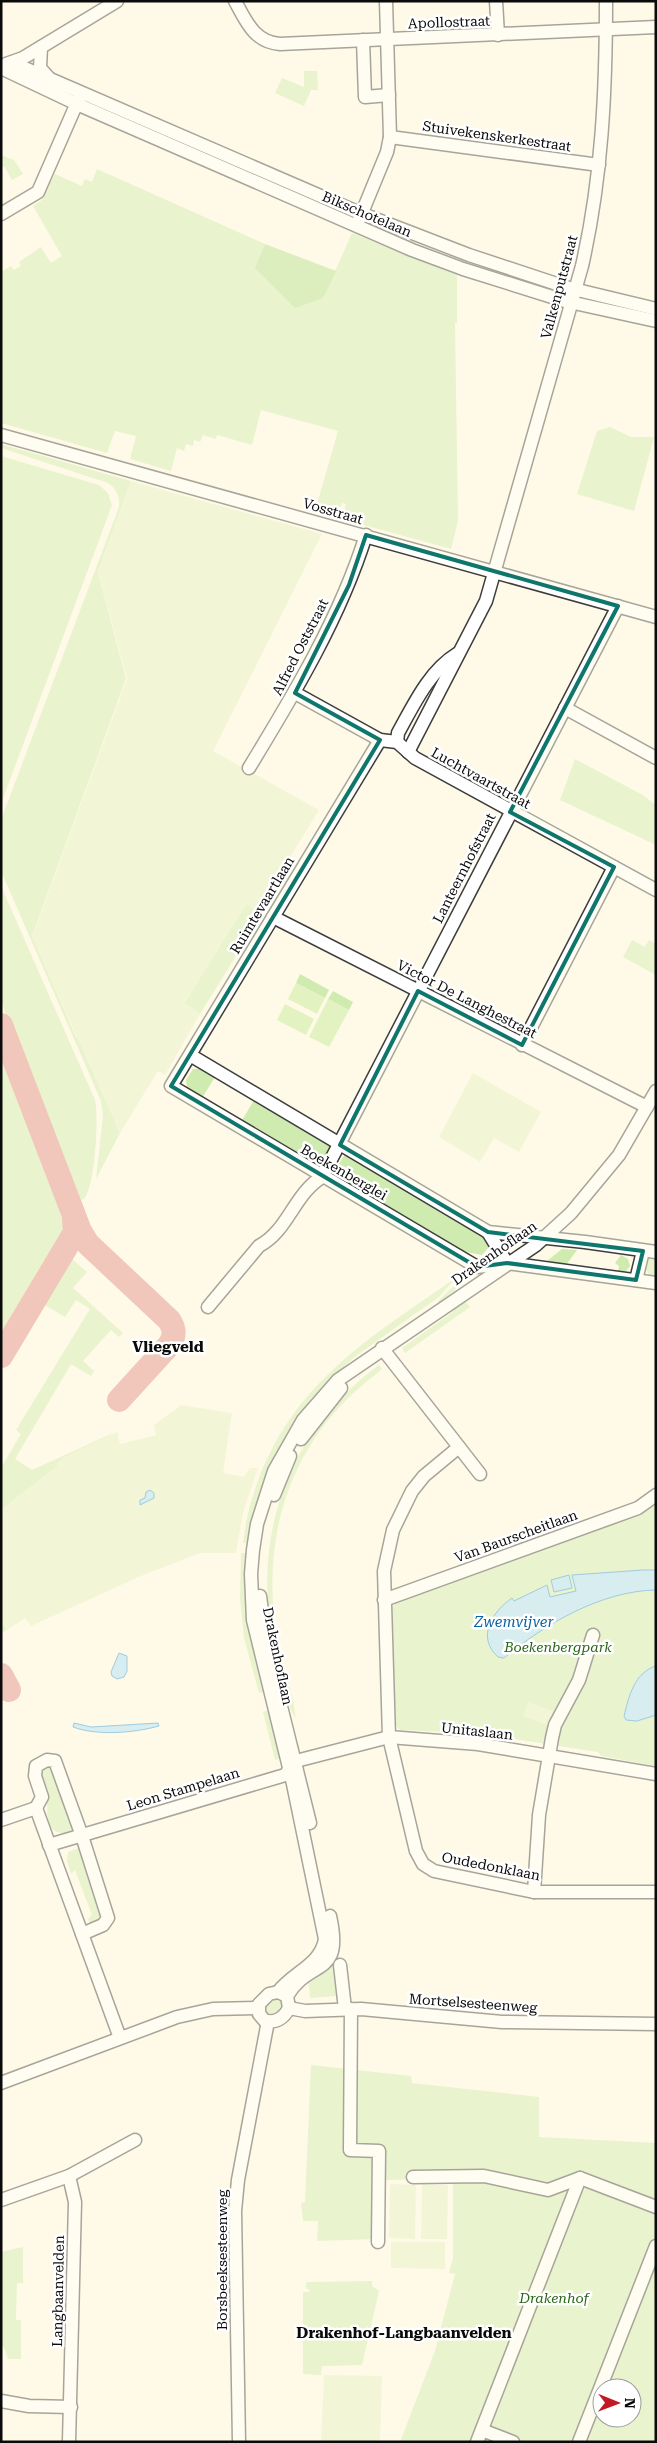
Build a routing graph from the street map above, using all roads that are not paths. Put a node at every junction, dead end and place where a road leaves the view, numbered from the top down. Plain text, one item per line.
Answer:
1 (101, 1) edge
2 (116, 1) edge
3 (234, 1) edge
4 (386, 1) edge
5 (496, 1) edge
6 (606, 1) edge
7 (656, 27) edge
8 (606, 29) junction
9 (498, 35) junction
10 (388, 39) junction
11 (363, 40) junction
12 (40, 47) junction
13 (2, 66) edge
14 (49, 78) junction
15 (82, 92) junction
16 (389, 95) junction
17 (77, 104) junction
18 (390, 137) junction
19 (599, 165) junction
20 (1, 214) edge
21 (362, 214) junction
22 (356, 226) junction
23 (574, 296) junction
24 (656, 309) edge
25 (656, 321) edge
26 (1, 435) edge
27 (366, 535) junction
28 (495, 573) junction
29 (618, 606) junction
30 (656, 616) edge
31 (461, 652) junction
32 (295, 692) junction
33 (565, 708) junction
34 (380, 740) junction
35 (397, 742) junction
36 (408, 752) junction
37 (656, 758) edge
38 (249, 768) dead end
39 (510, 812) junction
40 (614, 867) junction
41 (656, 890) edge
42 (273, 917) junction
43 (418, 991) junction
44 (522, 1045) junction
45 (190, 1055) junction
46 (171, 1086) joint
47 (656, 1091) edge
48 (647, 1107) junction
49 (340, 1145) junction
50 (322, 1177) junction
51 (488, 1232) junction
52 (545, 1238) junction
53 (649, 1251) edge
54 (507, 1263) junction
55 (636, 1280) junction
56 (656, 1283) edge
57 (208, 1307) dead end
58 (382, 1348) junction
59 (459, 1447) junction
60 (480, 1474) dead end
61 (656, 1495) edge
62 (384, 1600) junction
63 (593, 1635) dead end
64 (389, 1737) junction
65 (549, 1755) junction
66 (292, 1764) junction
67 (656, 1774) edge
68 (36, 1808) junction
69 (1, 1820) edge
70 (82, 1836) junction
71 (49, 1846) junction
72 (534, 1892) junction
73 (656, 1892) edge
74 (82, 1934) junction
75 (340, 1965) dead end
76 (285, 1999) junction
77 (258, 2008) junction
78 (348, 2009) junction
79 (268, 2021) junction
80 (656, 2024) edge
81 (120, 2038) junction
82 (1, 2083) edge
83 (135, 2140) dead end
84 (69, 2176) junction
85 (412, 2177) dead end
86 (580, 2178) junction
87 (1, 2200) edge
88 (656, 2207) edge
89 (378, 2242) dead end
90 (656, 2246) edge
91 (1, 2401) edge
92 (71, 2407) junction
93 (480, 2436) edge
94 (70, 2442) edge
95 (239, 2442) edge
96 (513, 2442) edge
97 (579, 2442) edge

1 - 13 street
2 - 12 street
3 - 11 street, Apollostraat
4 - 10 street
5 - 9 street
6 - 8 street, Valkenputstraat
7 - 8 street, Apollostraat
8 - 9 street, Apollostraat
8 - 19 street, Valkenputstraat
9 - 10 street, Apollostraat
10 - 11 street, Apollostraat
10 - 16 street
11 - 16 street
12 - 13 street
12 - 14 street
13 - 14 street, Bikschotelaan
13 - 17 street, Bikschotelaan
14 - 15 street, Bikschotelaan
15 - 17 street
15 - 21 street, Bikschotelaan
16 - 18 street
17 - 20 street
17 - 22 street, Bikschotelaan
18 - 19 street, Stuivekenskerkestraat
18 - 21 street
19 - 23 street, Valkenputstraat
21 - 22 street
21 - 23 street, Bikschotelaan
22 - 23 street, Bikschotelaan
23 - 24 street, Bikschotelaan
23 - 25 street, Bikschotelaan
23 - 28 street, Valkenputstraat
26 - 27 street, Vosstraat
27 - 28 street, Vosstraat
27 - 32 street, Alfred Oststraat
28 - 29 street, Vosstraat
28 - 31 street, Valkenputstraat
29 - 30 street, Vosstraat
29 - 33 street, Lanteernhofstraat
31 - 35 street
31 - 36 street, Valkenputstraat
32 - 34 street
32 - 38 street, Alfred Oststraat
33 - 37 street
33 - 39 street, Lanteernhofstraat
34 - 35 street
34 - 42 street, Ruimtevaartlaan
35 - 36 street, Luchtvaartstraat
36 - 39 street, Luchtvaartstraat
39 - 40 street, Luchtvaartstraat
39 - 43 street, Lanteernhofstraat
40 - 41 street, Luchtvaartstraat
40 - 44 street
42 - 43 street, Victor De Langhestraat
42 - 45 street, Ruimtevaartlaan
43 - 44 street, Victor De Langhestraat
43 - 49 street, Lanteernhofstraat
44 - 48 street, Victor De Langhestraat
45 - 46 street, Ruimtevaartlaan
45 - 49 street, Boekenberglei
46 - 50 street, Boekenberglei
47 - 48 street, Drakenhoflaan
48 - 52 street, Drakenhoflaan
49 - 50 street, Lanteernhofstraat
49 - 51 street, Boekenberglei
50 - 54 street, Boekenberglei
50 - 57 street, Lanteernhofstraat
51 - 52 street, Boekenberglei
51 - 54 street, Boekenberglei
52 - 53 street, Boekenberglei
52 - 54 street, Drakenhoflaan
53 - 55 street
54 - 55 street, Boekenberglei
54 - 58 street, Drakenhoflaan
55 - 56 street, Boekenberglei
58 - 59 street
58 - 66 street, Drakenhoflaan
59 - 60 street
59 - 62 street, Oudedonklaan
61 - 62 street, Van Baurscheitlaan
62 - 64 street, Oudedonklaan
63 - 65 street
64 - 65 street, Unitaslaan
64 - 66 street, Unitaslaan
64 - 72 street, Oudedonklaan
65 - 67 street, Unitaslaan
65 - 72 street
66 - 70 street, Leon Stampelaan
66 - 76 street, Drakenhoflaan
68 - 69 street
68 - 70 street
68 - 71 street
70 - 71 street, Leon Stampelaan
70 - 74 street
71 - 74 street
72 - 73 street, Oudedonklaan
74 - 81 street
75 - 78 street
76 - 77 street
76 - 78 street, Mortselsesteenweg
76 - 79 street
77 - 79 street
77 - 81 street
78 - 80 street, Mortselsesteenweg
78 - 89 street
79 - 95 street, Borsbeeksesteenweg
81 - 82 street
83 - 84 street
84 - 87 street
84 - 92 street, Langbaanvelden
85 - 86 street
86 - 88 street
86 - 93 street
90 - 97 street
91 - 92 street
92 - 94 street, Langbaanvelden
93 - 96 street

